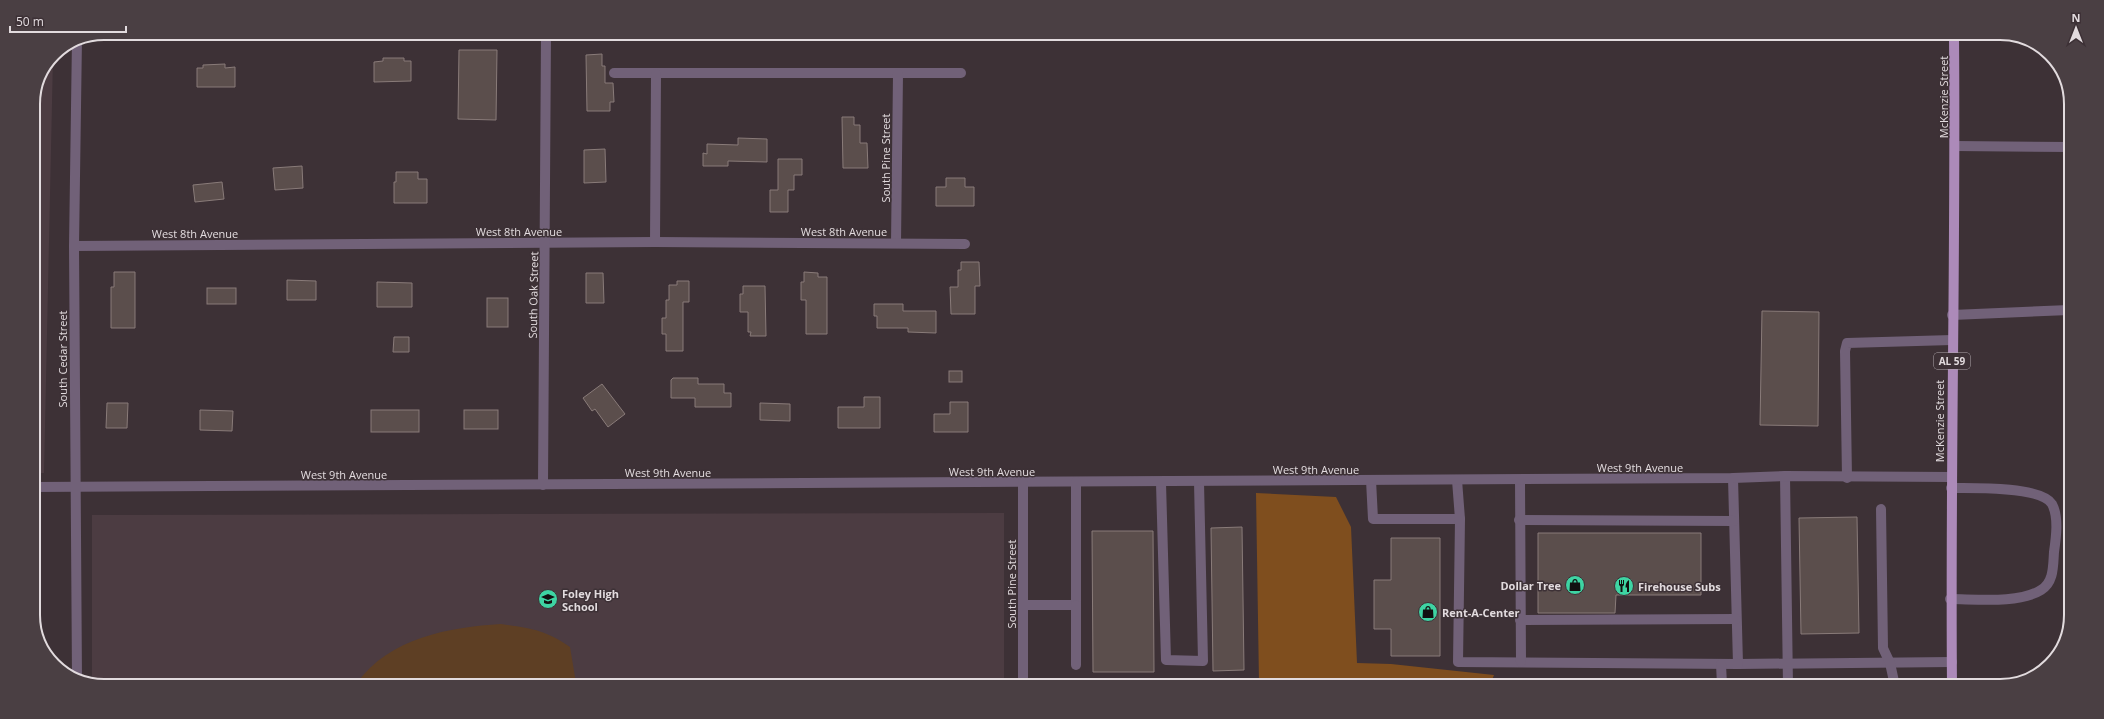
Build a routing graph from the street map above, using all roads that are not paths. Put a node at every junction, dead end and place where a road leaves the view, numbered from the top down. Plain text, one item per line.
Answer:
1 (546, 40) edge
2 (1954, 40) edge
3 (77, 46) edge
4 (614, 73) dead end
5 (961, 73) dead end
6 (656, 74) junction
7 (898, 74) junction
8 (1955, 146) junction
9 (2064, 147) edge
10 (545, 242) junction
11 (655, 242) junction
12 (896, 243) junction
13 (966, 244) dead end
14 (74, 246) junction
15 (2064, 310) edge
16 (1952, 315) junction
17 (1952, 340) junction
18 (1785, 476) junction
19 (1951, 477) junction
20 (1733, 478) junction
21 (1847, 478) junction
22 (1372, 480) junction
23 (1457, 480) junction
24 (1520, 480) junction
25 (1076, 482) junction
26 (1199, 482) junction
27 (1023, 483) junction
28 (1161, 483) junction
29 (543, 485) junction
30 (40, 487) edge
31 (75, 487) junction
32 (1951, 488) junction
33 (1881, 510) dead end
34 (1460, 519) junction
35 (1519, 520) junction
36 (1734, 521) junction
37 (1950, 600) junction
38 (1023, 605) junction
39 (1076, 605) junction
40 (1736, 618) junction
41 (1520, 620) junction
42 (1521, 662) junction
43 (1787, 662) junction
44 (1952, 662) junction
45 (1890, 663) junction
46 (1721, 664) junction
47 (1738, 664) junction
48 (1076, 665) dead end
49 (77, 672) edge
50 (1023, 679) edge
51 (1722, 679) edge
52 (1788, 679) edge
53 (1894, 679) edge
54 (1952, 679) edge

1 - 10 street, South Oak Street
2 - 8 main road, McKenzie Street / AL 59
3 - 14 street, South Cedar Street
4 - 6 street
5 - 7 street
6 - 7 street
6 - 11 street
7 - 12 street, South Pine Street
8 - 9 street
8 - 16 main road, McKenzie Street / AL 59
10 - 11 street, West 8th Avenue
10 - 14 street, West 8th Avenue
10 - 29 street, South Oak Street
11 - 12 street, West 8th Avenue
12 - 13 street, West 8th Avenue
14 - 31 street, South Cedar Street
15 - 16 street
16 - 17 main road, McKenzie Street / AL 59
17 - 19 main road, McKenzie Street / AL 59
17 - 21 street
18 - 20 street, West 9th Avenue
18 - 21 street, West 9th Avenue
18 - 43 street
19 - 21 street, West 9th Avenue
19 - 32 main road, McKenzie Street / AL 59
20 - 24 street, West 9th Avenue
20 - 36 street
22 - 23 street, West 9th Avenue
22 - 26 street, West 9th Avenue
22 - 34 street
23 - 24 street, West 9th Avenue
23 - 34 street
24 - 35 street
25 - 27 street, West 9th Avenue
25 - 28 street, West 9th Avenue
25 - 39 street
26 - 28 street, West 9th Avenue
26 - 28 street
27 - 29 street, West 9th Avenue
27 - 38 street, South Pine Street
29 - 31 street, West 9th Avenue
30 - 31 street, West 9th Avenue
31 - 49 street, South Cedar Street
32 - 37 main road, McKenzie Street / AL 59
32 - 37 street
33 - 45 street
34 - 42 street
35 - 36 street
35 - 41 street
36 - 40 street
37 - 44 main road, McKenzie Street / AL 59
38 - 39 street
38 - 50 street, South Pine Street
39 - 48 street
40 - 41 street
40 - 47 street
41 - 42 street
42 - 46 street
43 - 45 street
43 - 47 street
43 - 52 street
44 - 45 street
44 - 54 main road, McKenzie Street / AL 59
45 - 53 street
46 - 47 street
46 - 51 street

